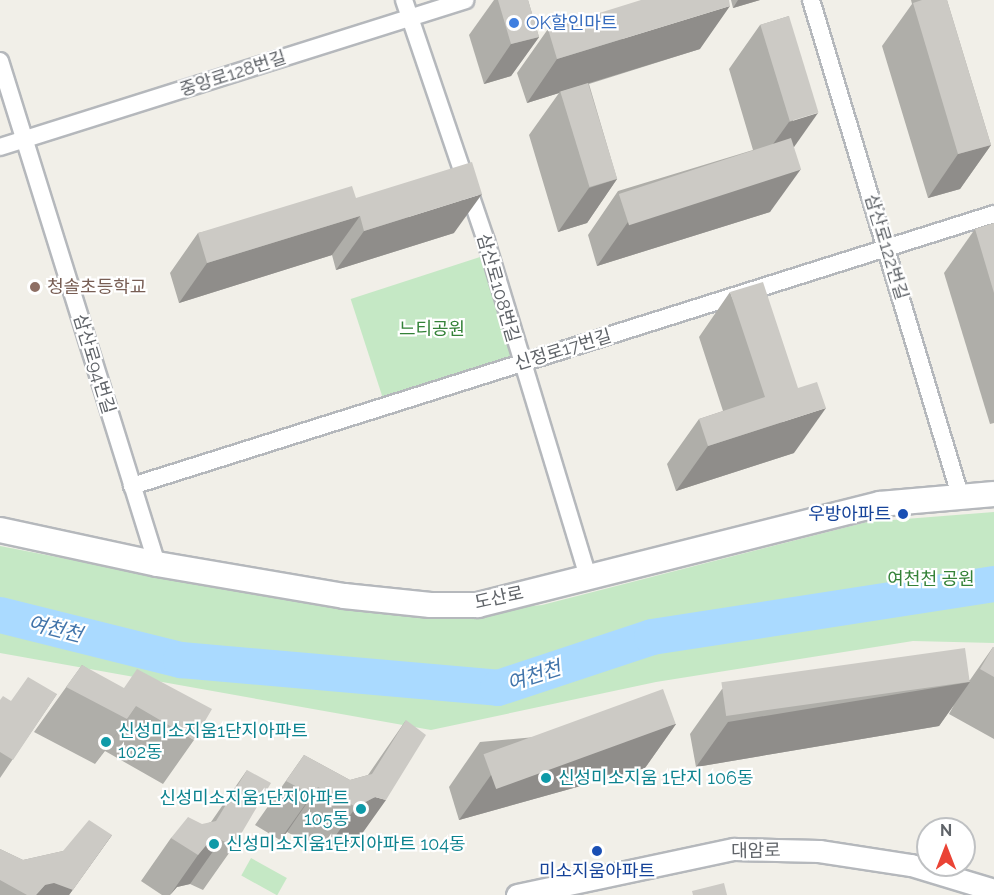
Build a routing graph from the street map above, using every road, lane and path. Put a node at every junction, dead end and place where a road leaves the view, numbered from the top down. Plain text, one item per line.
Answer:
1 (404, 0) edge
2 (465, 0) edge
3 (811, 0) edge
4 (410, 17) junction
5 (0, 61) edge
6 (24, 139) junction
7 (0, 147) edge
8 (994, 214) edge
9 (886, 249) junction
10 (520, 363) junction
11 (132, 486) junction
12 (994, 494) edge
13 (960, 495) junction
14 (0, 530) edge
15 (157, 564) junction
16 (588, 577) junction
17 (994, 890) edge
18 (517, 895) edge

1 - 4 street, 삼산로108번길
2 - 4 street, 중앙로128번길
3 - 9 street, 삼산로122번길
4 - 6 street, 중앙로128번길
4 - 10 street, 삼산로108번길
5 - 6 street, 삼산로94번길
6 - 7 street, 중앙로128번길
6 - 11 street, 삼산로94번길
8 - 9 street, 신정로17번길
9 - 10 street, 신정로17번길
9 - 13 street, 삼산로122번길
10 - 11 street, 신정로17번길
10 - 16 street, 삼산로108번길
11 - 15 street, 삼산로94번길
12 - 13 main road, 도산로
13 - 16 main road, 도산로
14 - 15 main road, 도산로
15 - 16 main road, 도산로
17 - 18 street, 대암로

